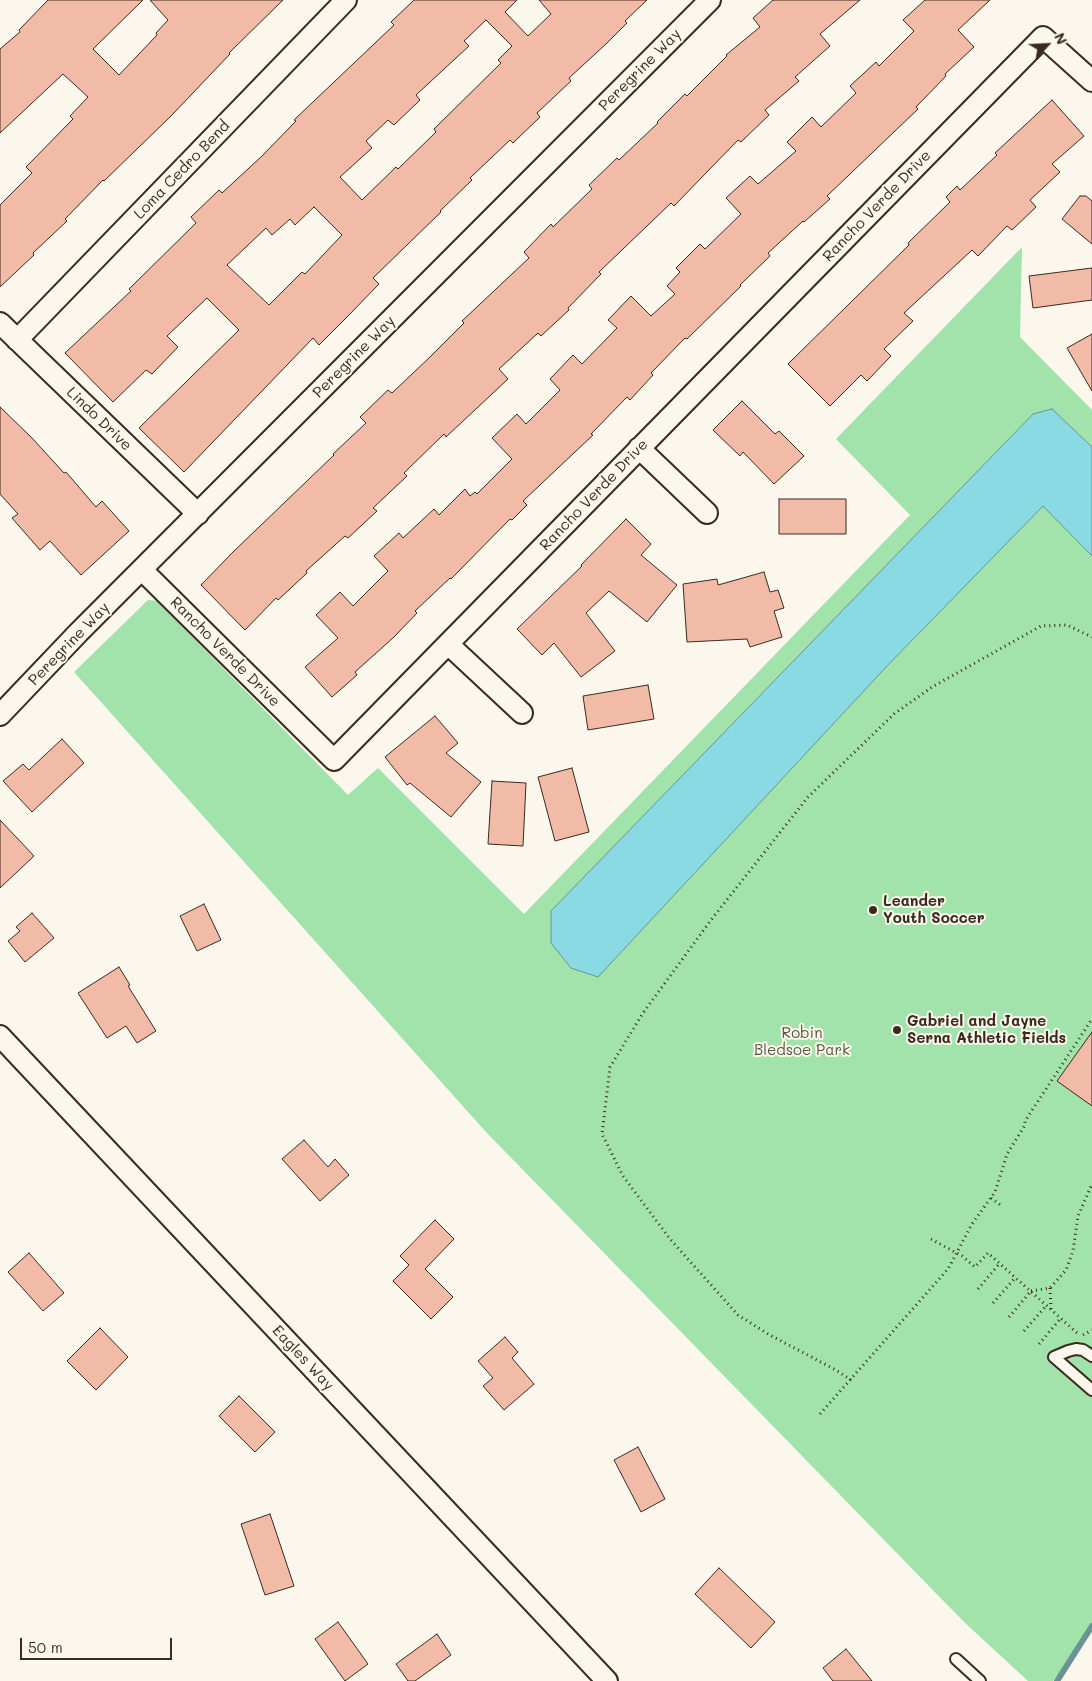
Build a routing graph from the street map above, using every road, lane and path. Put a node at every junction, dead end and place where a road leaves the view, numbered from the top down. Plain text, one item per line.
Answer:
1 (346, 0) edge
2 (710, 0) edge
3 (1092, 81) edge
4 (0, 323) edge
5 (17, 340) junction
6 (639, 448) junction
7 (707, 512) dead end
8 (198, 514) junction
9 (142, 570) junction
10 (1092, 637) edge
11 (448, 644) junction
12 (522, 713) dead end
13 (0, 716) edge
14 (1092, 1019) edge
15 (0, 1036) edge
16 (1092, 1184) edge
17 (991, 1198) junction
18 (1002, 1206) dead end
19 (931, 1239) dead end
20 (956, 1252) junction
21 (1000, 1263) junction
22 (1016, 1277) junction
23 (1050, 1288) junction
24 (978, 1289) dead end
25 (1031, 1291) junction
26 (993, 1302) dead end
27 (1047, 1305) junction
28 (1051, 1309) junction
29 (1009, 1317) dead end
30 (1061, 1318) junction
31 (1066, 1322) dead end
32 (1092, 1330) edge
33 (1024, 1331) dead end
34 (1081, 1336) dead end
35 (1039, 1344) dead end
36 (1092, 1356) edge
37 (850, 1380) junction
38 (1092, 1390) edge
39 (820, 1414) dead end
40 (956, 1659) dead end
41 (607, 1681) edge
42 (980, 1681) edge

1 - 5 street, Loma Cedro Bend
2 - 8 street, Peregrine Way
3 - 6 street, Rancho Verde Drive
4 - 5 street, Lindo Drive
5 - 8 street, Lindo Drive
6 - 7 street
6 - 11 street, Rancho Verde Drive
8 - 9 street, Peregrine Way
9 - 11 street, Rancho Verde Drive
9 - 13 street, Peregrine Way
10 - 37 path
11 - 12 street
14 - 17 path
15 - 41 street, Eagles Way
16 - 23 path
17 - 18 path
17 - 20 path
19 - 20 path
20 - 21 path
20 - 37 path
21 - 22 path
21 - 24 path
22 - 25 path
22 - 26 path
23 - 25 path
23 - 28 path
25 - 27 path
25 - 29 path
27 - 28 path
27 - 33 path
28 - 30 path
30 - 31 path
30 - 35 path
32 - 34 path
36 - 38 lane
37 - 39 path
40 - 42 lane

